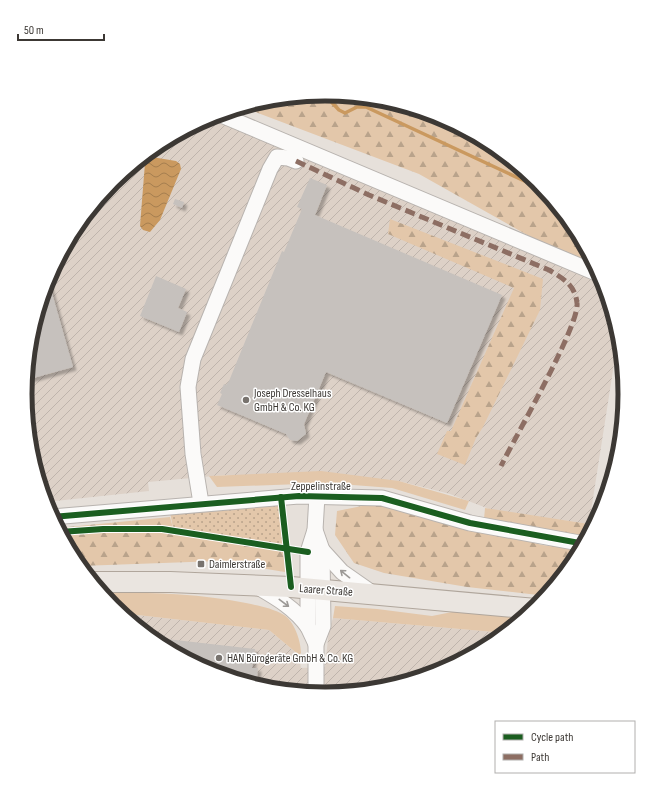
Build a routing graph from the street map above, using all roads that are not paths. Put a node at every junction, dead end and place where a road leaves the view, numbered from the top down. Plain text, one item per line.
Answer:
1 (228, 118) edge
2 (296, 161) dead end
3 (592, 271) edge
4 (317, 496) junction
5 (201, 503) junction
6 (58, 516) edge
7 (315, 530) junction
8 (579, 543) edge
9 (322, 550) junction
10 (100, 582) edge
11 (255, 586) junction
12 (315, 589) junction
13 (372, 593) junction
14 (526, 608) edge
15 (308, 627) junction
16 (316, 644) junction
17 (316, 688) edge

1 - 3 street
2 - 5 street
4 - 5 street, Zeppelinstraße
4 - 7 street, Zeppelinstraße
4 - 8 street, Zeppelinstraße
5 - 6 street, Zeppelinstraße
7 - 9 street, Zeppelinstraße
7 - 12 street, Zeppelinstraße
9 - 12 street, Zeppelinstraße
13 -> 9 street, Zeppelinstraße
10 - 11 main road, Laarer Straße
11 - 12 main road, Laarer Straße
11 -> 15 street
12 - 13 main road, Laarer Straße
12 - 15 street
12 - 16 street
13 - 14 main road, Laarer Straße
15 - 16 street
16 - 17 street

